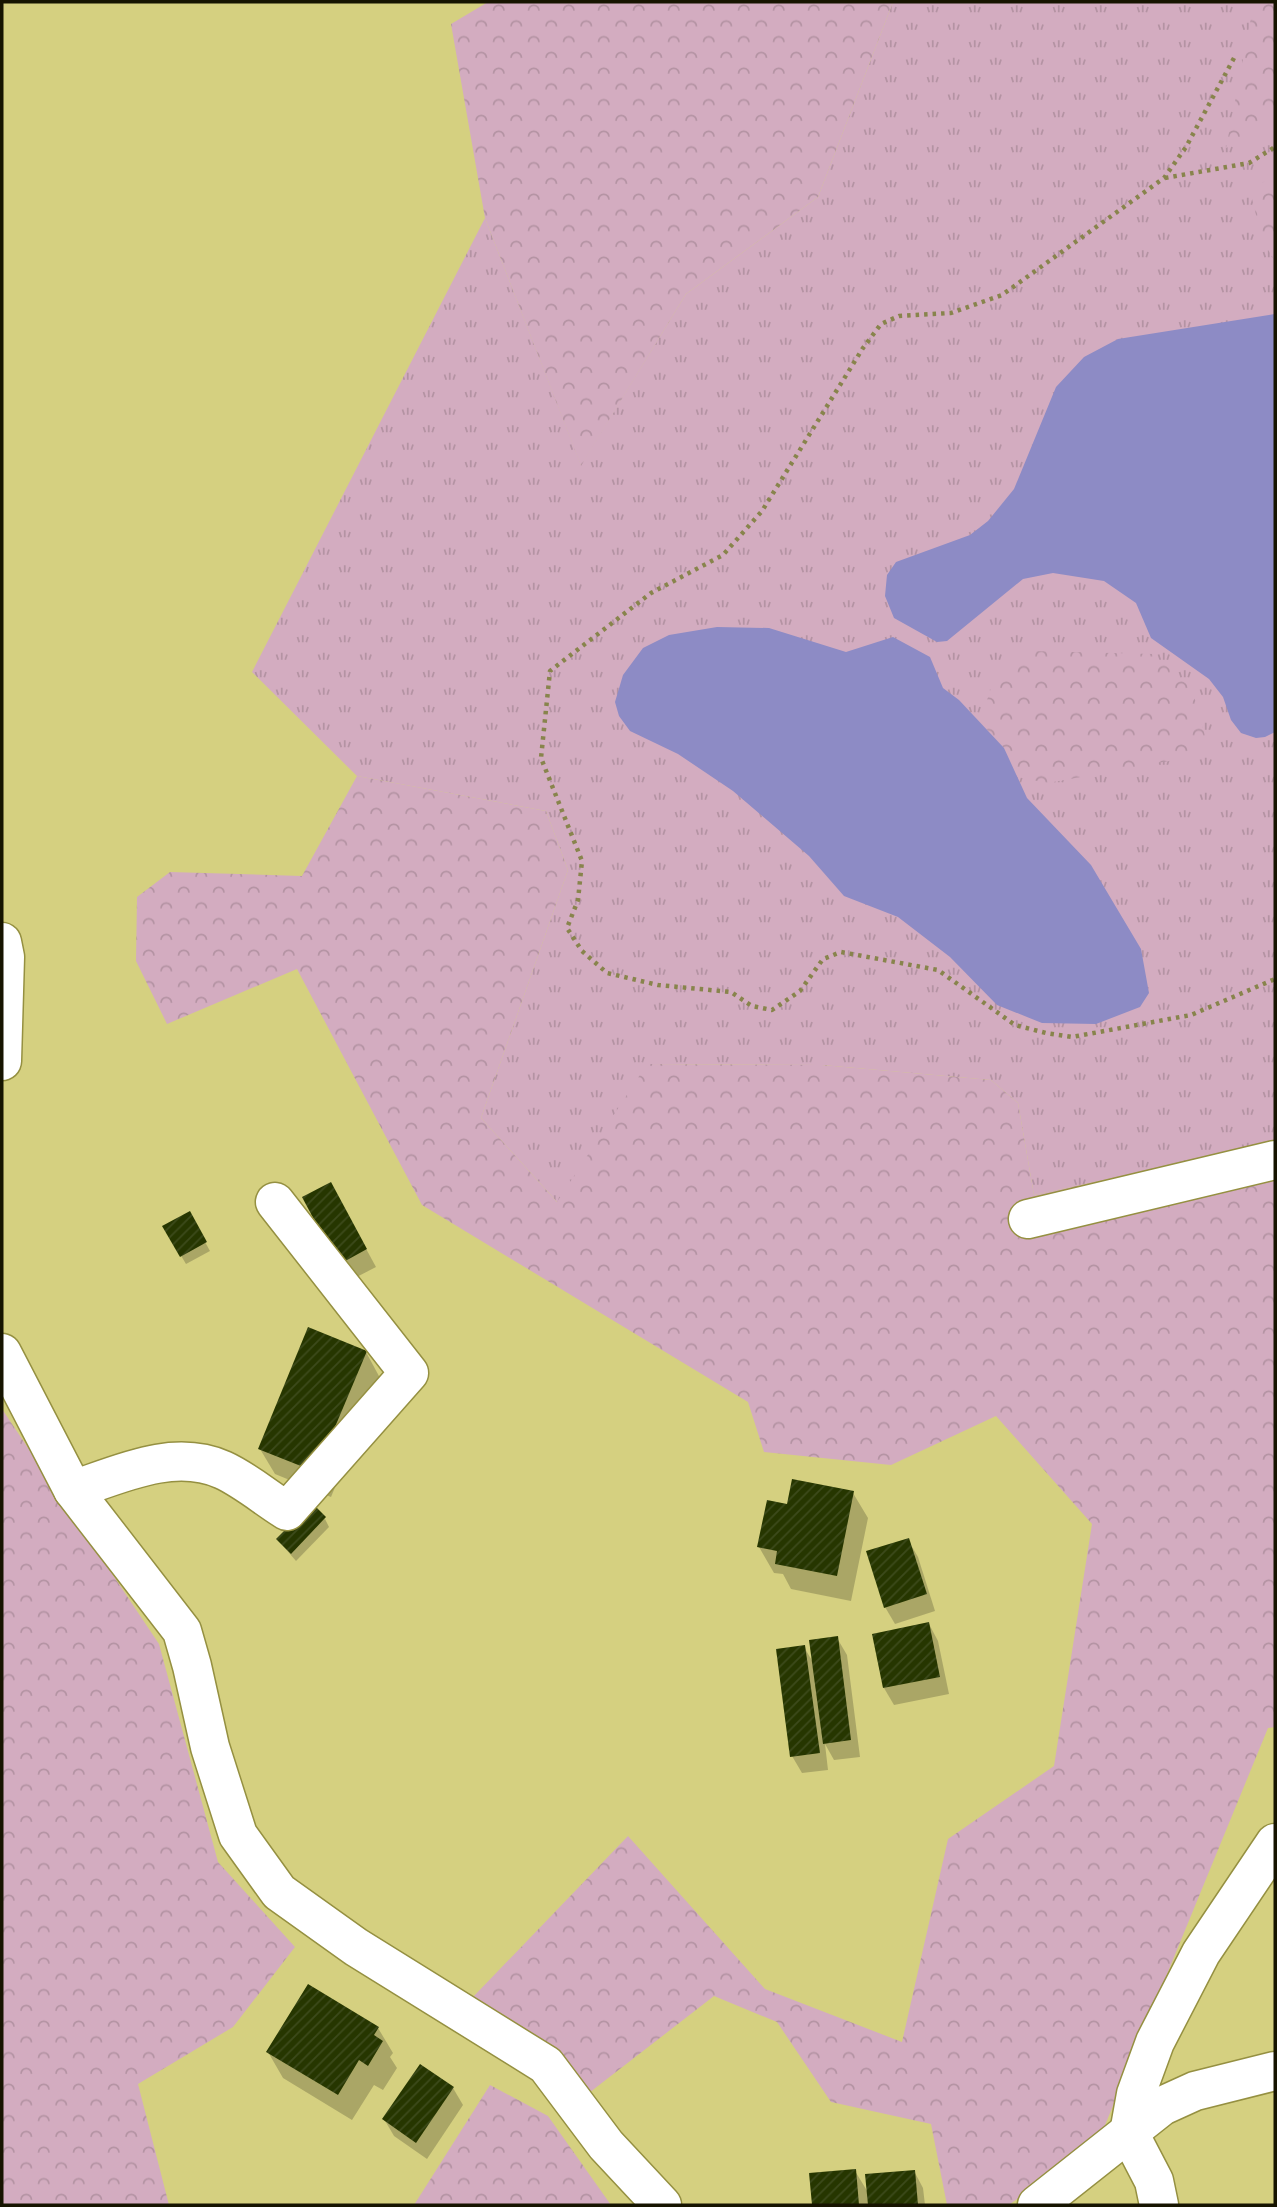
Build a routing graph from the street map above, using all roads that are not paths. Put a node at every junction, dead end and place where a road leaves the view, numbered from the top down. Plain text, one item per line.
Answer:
1 (2, 942) edge
2 (2, 1061) edge
3 (1275, 1160) edge
4 (275, 1202) dead end
5 (1028, 1219) dead end
6 (2, 1353) edge
7 (73, 1490) junction
8 (1275, 1843) edge
9 (1275, 2071) edge
10 (1129, 2133) junction
11 (662, 2205) edge
12 (1037, 2205) edge
13 (1159, 2205) edge

1 - 2 street
3 - 5 street
4 - 7 street
6 - 7 street
7 - 11 street
8 - 10 street
9 - 10 street
10 - 12 street
10 - 13 street

